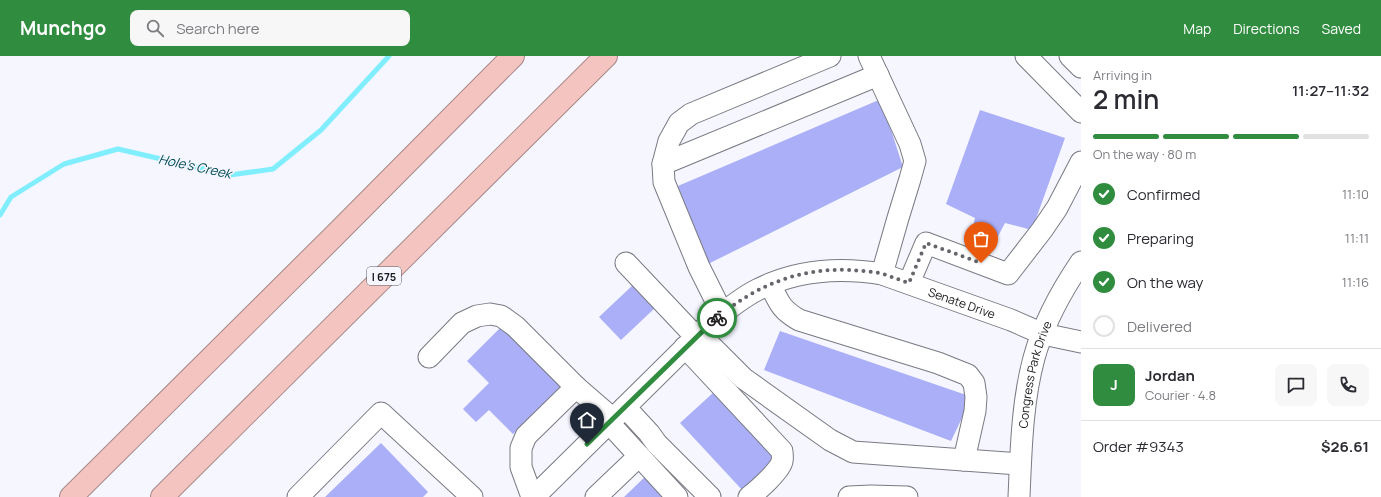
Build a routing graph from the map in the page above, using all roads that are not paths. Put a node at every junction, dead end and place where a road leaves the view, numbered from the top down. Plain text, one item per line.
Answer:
1 (513, 56) edge
2 (606, 56) edge
3 (830, 56) edge
4 (869, 56) edge
5 (1026, 56) edge
6 (1070, 56) edge
7 (1081, 67) edge
8 (878, 75) junction
9 (1081, 112) edge
10 (1081, 162) edge
11 (663, 164) junction
12 (1081, 262) edge
13 (626, 263) dead end
14 (882, 274) junction
15 (909, 283) junction
16 (770, 284) junction
17 (722, 313) junction
18 (1043, 334) junction
19 (694, 339) junction
20 (1081, 342) edge
21 (429, 357) dead end
22 (576, 387) junction
23 (615, 416) junction
24 (639, 456) junction
25 (964, 460) junction
26 (1020, 464) junction
27 (71, 497) edge
28 (162, 497) edge
29 (298, 497) edge
30 (472, 497) edge
31 (533, 497) edge
32 (596, 497) edge
33 (677, 497) edge
34 (710, 497) edge
35 (749, 497) edge
36 (849, 497) edge
37 (907, 497) edge
38 (1019, 497) edge

1 - 27 highway
2 - 28 highway, I 675
3 - 11 street
4 - 8 street
5 - 9 street
6 - 7 street
8 - 11 street
8 - 14 street
10 - 15 street
11 - 17 street
12 - 18 street, Congress Park Drive
13 - 19 street
14 - 15 street, Senate Drive
14 - 16 street, Senate Drive
15 - 18 street, Senate Drive
16 - 17 street, Senate Drive
16 - 25 street
17 - 19 street, Senate Drive
18 - 20 street, Senate Drive
18 - 26 street, Congress Park Drive
19 - 23 street, Senate Drive
19 - 25 street
19 - 35 street
21 - 22 street
22 - 23 street
22 - 31 street
23 - 24 street
23 - 31 street, Senate Drive
23 - 34 street
24 - 32 street
24 - 33 street
25 - 26 street
26 - 38 street, Congress Park Drive
29 - 30 street
36 - 37 street

